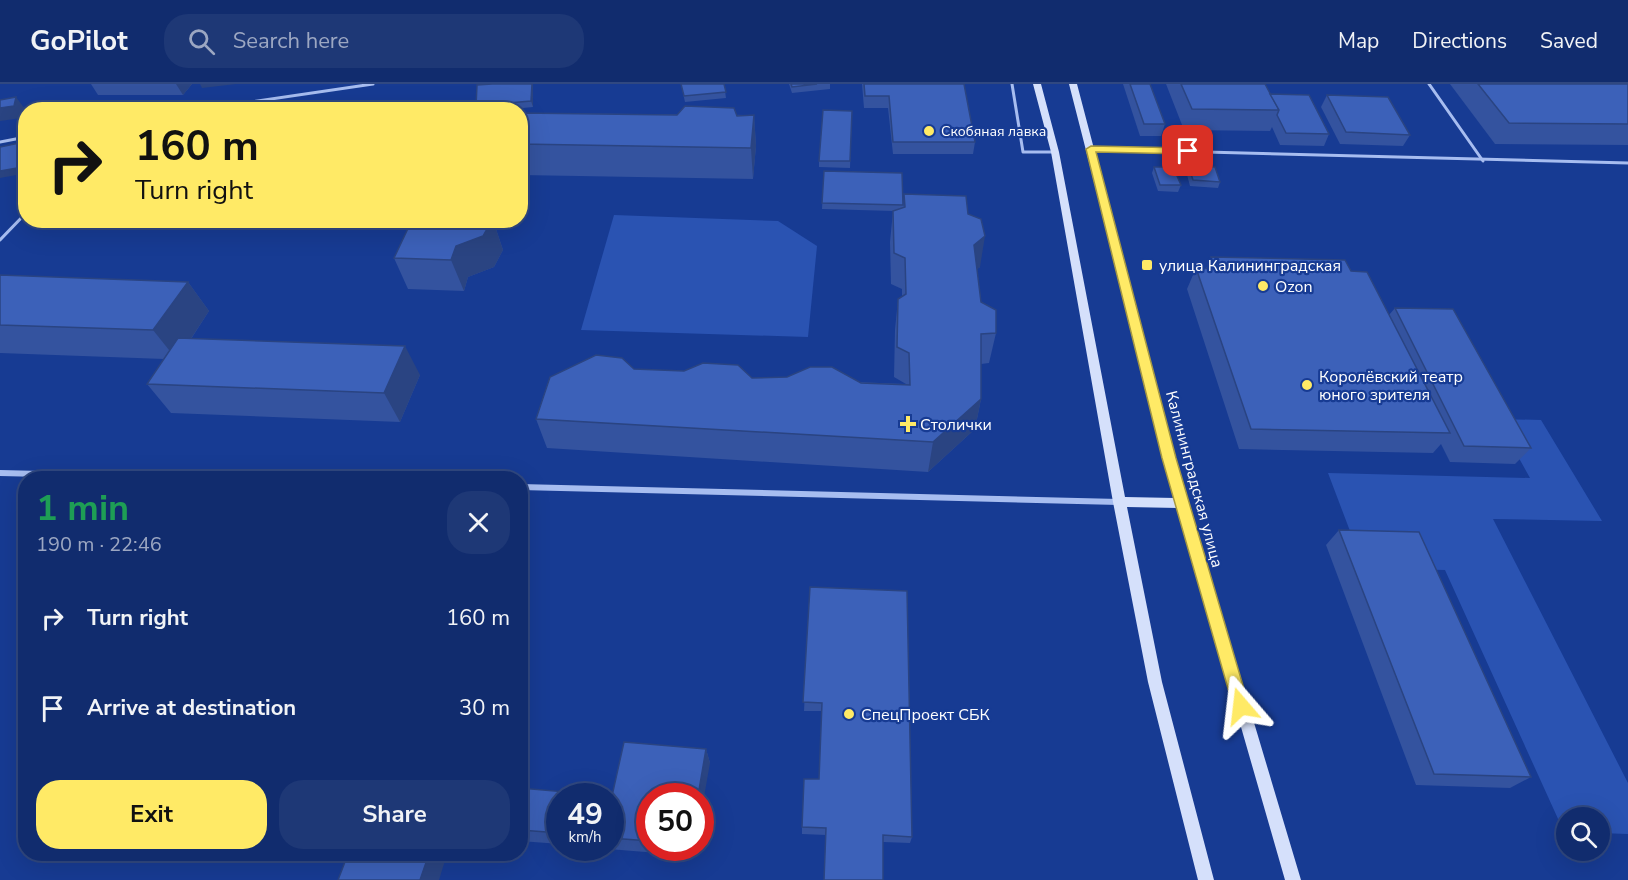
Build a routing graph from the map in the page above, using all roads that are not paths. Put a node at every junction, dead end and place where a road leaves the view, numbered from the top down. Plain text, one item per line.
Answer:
1 (373, 84) edge
2 (1012, 84) edge
3 (1037, 84) edge
4 (1073, 84) edge
5 (1429, 84) edge
6 (251, 102) edge
7 (18, 139) edge
8 (0, 142) edge
9 (1091, 149) junction
10 (1055, 152) junction
11 (1483, 161) junction
12 (1628, 163) edge
13 (18, 221) edge
14 (0, 240) edge
15 (0, 473) edge
16 (18, 473) edge
17 (528, 487) edge
18 (1119, 502) junction
19 (1182, 503) junction
20 (1206, 880) edge
21 (1293, 880) edge

1 - 6 lane
2 - 10 lane
3 - 10 main road
4 - 9 main road, Калининградская улица
5 - 11 lane
7 - 8 lane
9 - 11 lane
9 - 19 main road, Калининградская улица
10 - 18 main road
11 - 12 lane
13 - 14 lane
15 - 16 street
17 - 18 street
18 - 19 main road
18 - 20 main road
19 - 21 main road, Калининградская улица

